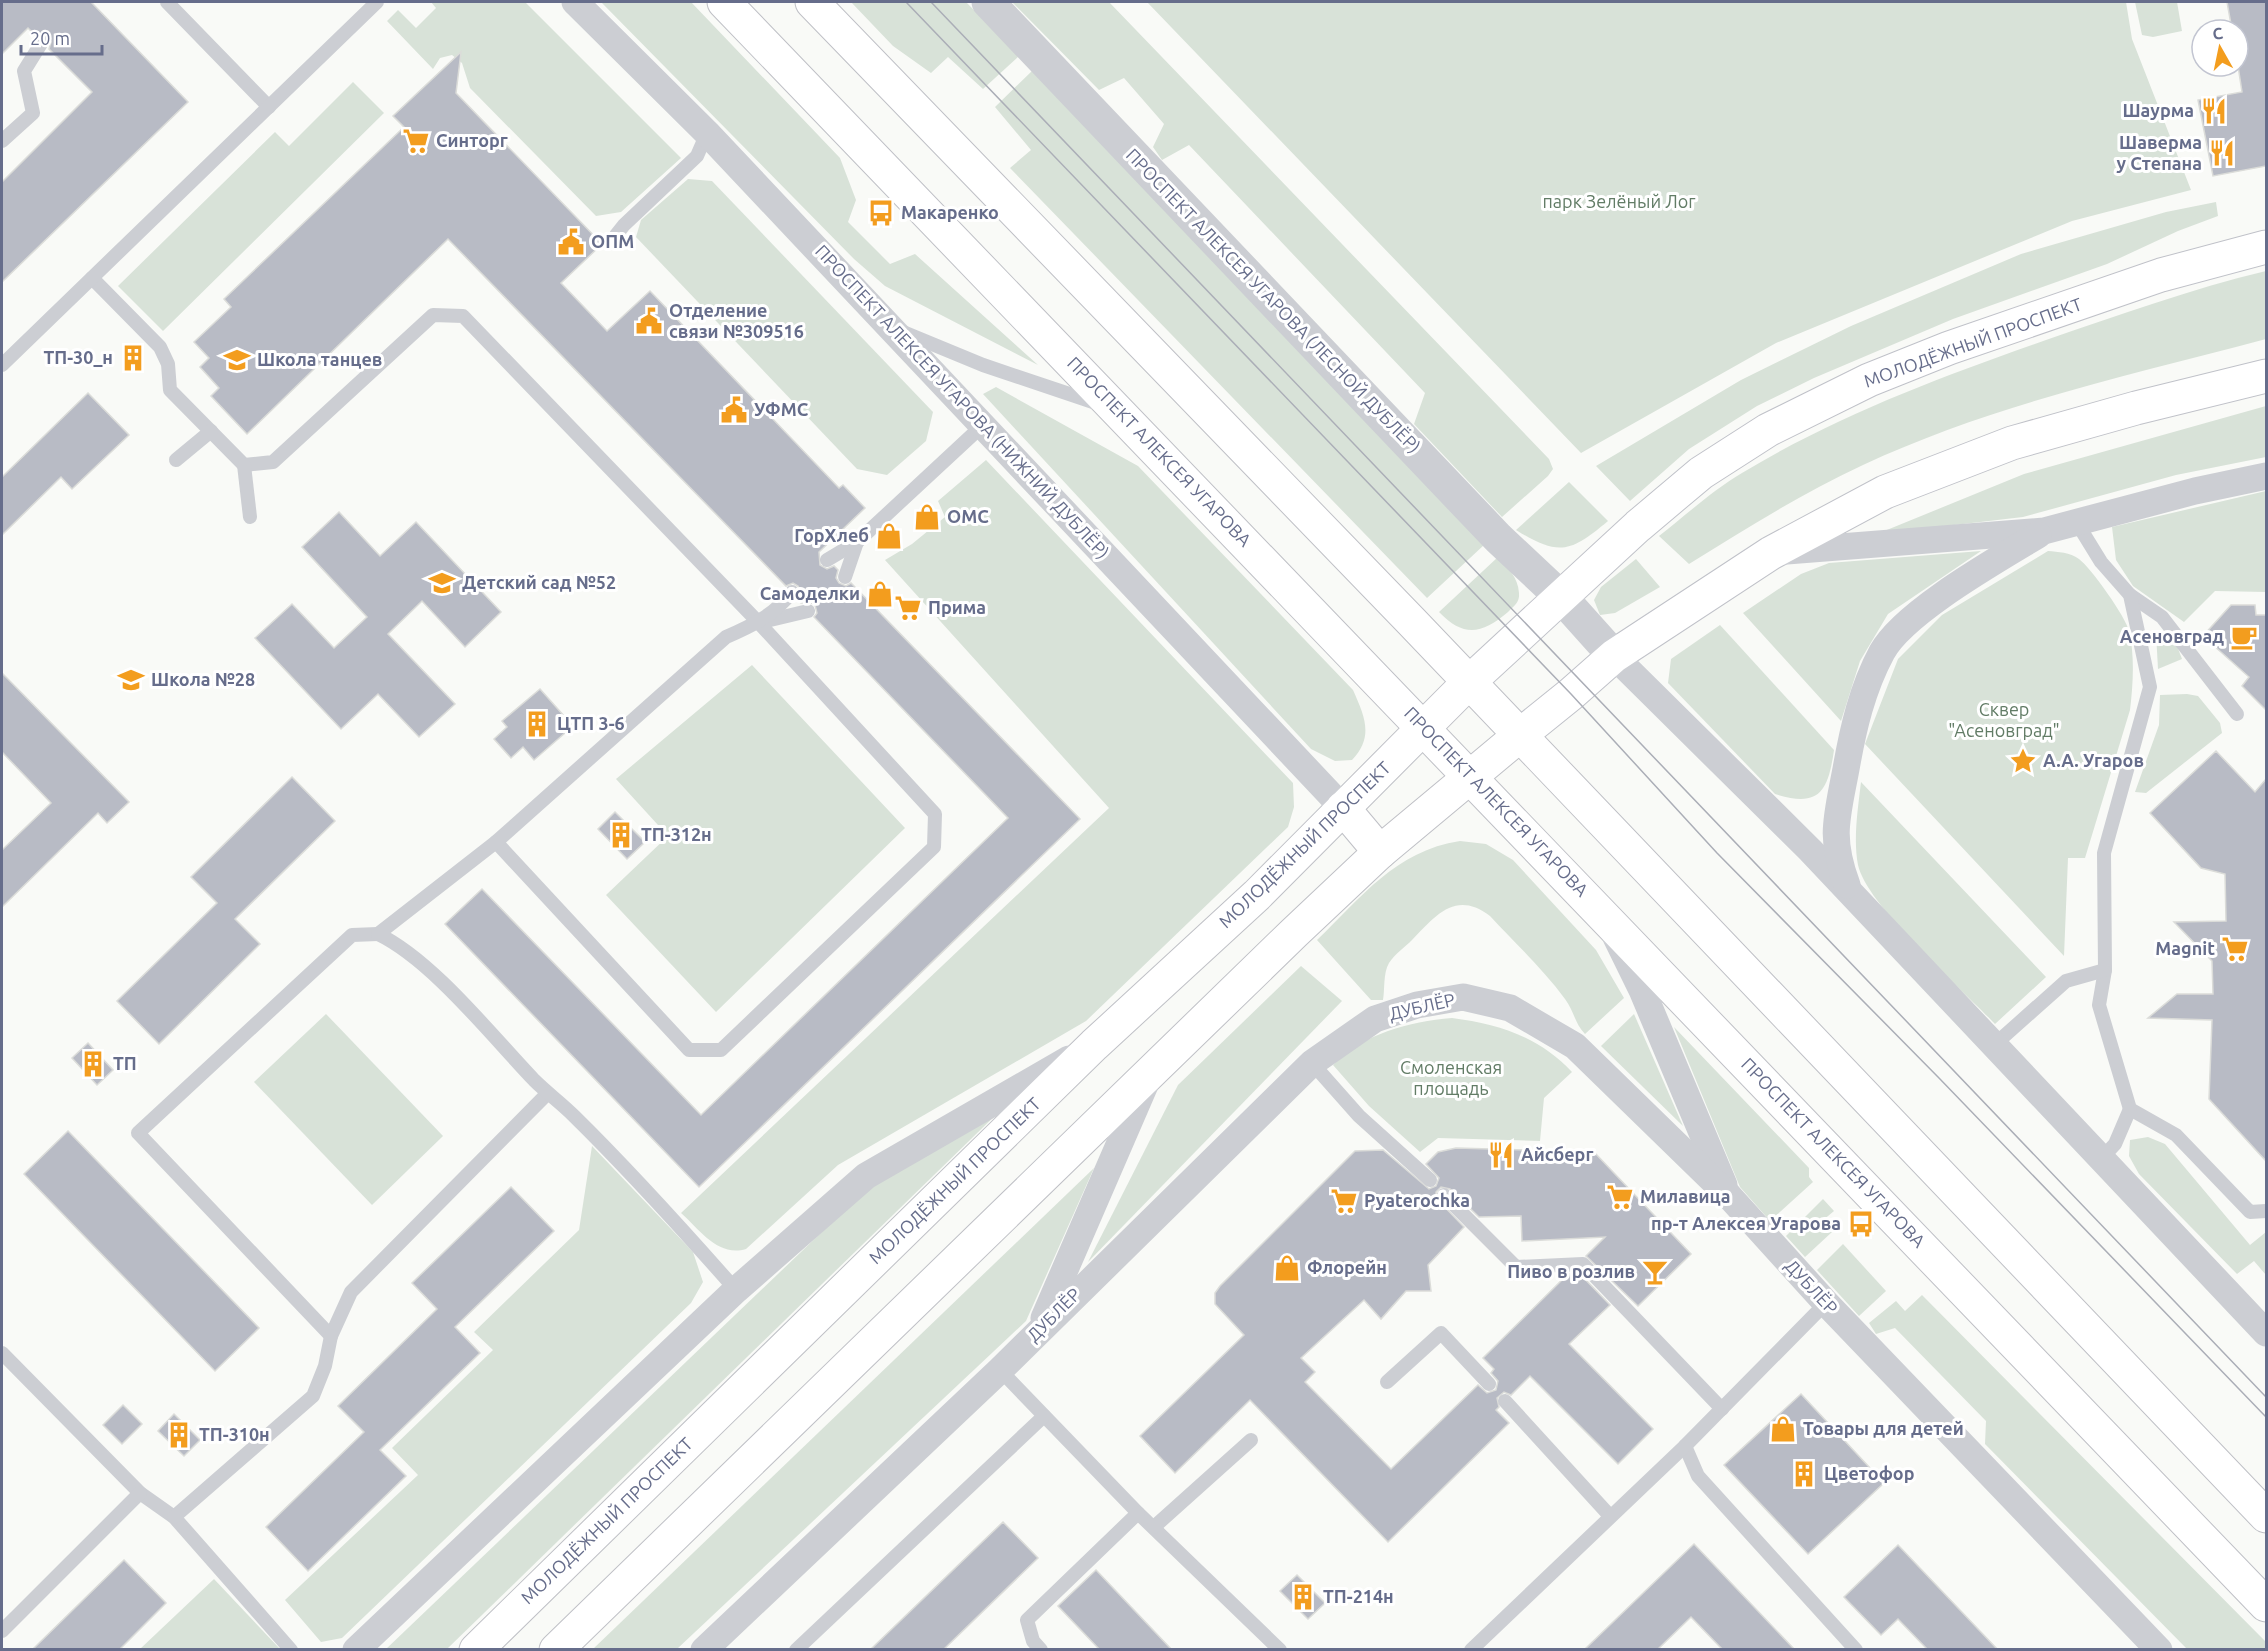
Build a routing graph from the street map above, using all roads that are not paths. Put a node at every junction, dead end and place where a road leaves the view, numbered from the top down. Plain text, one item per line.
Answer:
1 (167, 2) edge
2 (377, 2) edge
3 (575, 2) edge
4 (724, 2) edge
5 (812, 2) edge
6 (988, 2) edge
7 (42, 42) dead end
8 (268, 107) junction
9 (707, 133) junction
10 (2, 141) edge
11 (616, 235) dead end
12 (2266, 247) edge
13 (92, 278) junction
14 (893, 328) junction
15 (2, 365) edge
16 (2266, 376) edge
17 (1121, 411) junction
18 (983, 425) junction
19 (211, 431) junction
20 (176, 460) dead end
21 (243, 465) junction
22 (2266, 476) edge
23 (250, 518) dead end
24 (2076, 523) junction
25 (2044, 531) junction
26 (857, 542) junction
27 (1771, 553) junction
28 (827, 560) dead end
29 (845, 577) dead end
30 (792, 592) dead end
31 (2130, 595) junction
32 (1562, 598) junction
33 (808, 611) dead end
34 (759, 623) junction
35 (1614, 656) junction
36 (1468, 683) junction
37 (2237, 714) dead end
38 (1425, 729) junction
39 (1519, 736) junction
40 (1470, 777) junction
41 (1343, 808) junction
42 (496, 842) junction
43 (1380, 852) junction
44 (1849, 892) junction
45 (1605, 915) junction
46 (378, 934) junction
47 (2105, 970) junction
48 (1094, 1045) junction
49 (1993, 1046) junction
50 (1312, 1063) junction
51 (1150, 1074) junction
52 (547, 1094) junction
53 (2130, 1109) junction
54 (2101, 1159) junction
55 (1430, 1180) dead end
56 (1444, 1195) dead end
57 (1729, 1196) junction
58 (2266, 1211) edge
59 (736, 1290) junction
60 (1826, 1303) junction
61 (1039, 1330) junction
62 (2266, 1333) edge
63 (331, 1336) junction
64 (2, 1353) edge
65 (1000, 1370) junction
66 (1387, 1382) dead end
67 (1490, 1384) dead end
68 (1505, 1401) dead end
69 (1722, 1409) junction
70 (1044, 1416) junction
71 (1251, 1440) dead end
72 (1685, 1446) junction
73 (140, 1493) junction
74 (1138, 1513) junction
75 (1610, 1516) junction
76 (2266, 1516) edge
77 (174, 1517) junction
78 (1154, 1527) junction
79 (2266, 1605) edge
80 (2, 1631) edge
81 (291, 1650) edge
82 (356, 1650) edge
83 (476, 1650) edge
84 (556, 1650) edge
85 (704, 1650) edge
86 (796, 1650) edge
87 (1041, 1650) edge
88 (1280, 1650) edge
89 (1471, 1650) edge
90 (1856, 1650) edge
91 (2159, 1650) edge

1 - 8 lane
2 - 8 lane
3 - 9 street, ПРОСПЕКТ АЛЕКСЕЯ УГАРОВА (НИЖНИЙ ДУБЛЁР)
4 - 17 main road, ПРОСПЕКТ АЛЕКСЕЯ УГАРОВА
5 - 36 main road
6 - 32 street, ПРОСПЕКТ АЛЕКСЕЯ УГАРОВА (ЛЕСНОЙ ДУБЛЁР)
7 - 10 lane
8 - 13 lane
9 - 11 lane
9 - 14 street, ПРОСПЕКТ АЛЕКСЕЯ УГАРОВА (НИЖНИЙ ДУБЛЁР)
12 - 32 main road, МОЛОДЁЖНЫЙ ПРОСПЕКТ
13 - 15 lane
13 - 19 lane
14 - 17 lane
14 - 18 street, ПРОСПЕКТ АЛЕКСЕЯ УГАРОВА (НИЖНИЙ ДУБЛЁР)
16 - 27 main road
17 - 38 main road, ПРОСПЕКТ АЛЕКСЕЯ УГАРОВА
18 - 26 lane
18 - 41 street, ПРОСПЕКТ АЛЕКСЕЯ УГАРОВА (НИЖНИЙ ДУБЛЁР)
19 - 20 lane
19 - 21 lane
21 - 23 lane
21 - 34 lane
22 - 24 street
24 - 25 street
24 - 31 lane
25 - 27 street
25 - 44 street
26 - 28 lane
26 - 29 lane
27 - 35 main road
30 - 34 lane
31 - 37 lane
31 - 47 lane
32 - 35 street, ПРОСПЕКТ АЛЕКСЕЯ УГАРОВА (ЛЕСНОЙ ДУБЛЁР)
32 - 36 main road, МОЛОДЁЖНЫЙ ПРОСПЕКТ
33 - 34 lane
34 - 42 lane
34 - 42 lane
35 - 39 main road
35 - 44 street
36 - 38 main road, МОЛОДЁЖНЫЙ ПРОСПЕКТ
36 - 39 main road
38 - 40 main road, ПРОСПЕКТ АЛЕКСЕЯ УГАРОВА
38 - 41 main road, МОЛОДЁЖНЫЙ ПРОСПЕКТ
39 - 40 main road
39 - 76 main road
40 - 43 main road
40 - 45 main road, ПРОСПЕКТ АЛЕКСЕЯ УГАРОВА
41 - 43 main road
41 - 48 main road, МОЛОДЁЖНЫЙ ПРОСПЕКТ
42 - 46 lane
43 - 51 main road
44 - 49 street
45 - 57 street
45 - 79 main road, ПРОСПЕКТ АЛЕКСЕЯ УГАРОВА
46 - 52 lane
46 - 63 lane
47 - 49 lane
47 - 53 lane
48 - 59 street
48 - 83 main road, МОЛОДЁЖНЫЙ ПРОСПЕКТ
49 - 54 street
50 - 55 lane
50 - 57 street, ДУБЛЁР
50 - 61 street, ДУБЛЁР
51 - 61 street
51 - 84 main road
52 - 59 lane
52 - 63 lane
53 - 54 lane
53 - 58 lane
54 - 62 street
56 - 69 lane
57 - 60 street, ДУБЛЁР
59 - 82 street
60 - 69 lane
60 - 91 street, ДУБЛЁР
61 - 65 street, ДУБЛЁР
63 - 77 lane
64 - 73 lane
65 - 70 lane
65 - 85 street, ДУБЛЁР
66 - 67 lane
68 - 75 lane
69 - 72 lane
70 - 74 lane
70 - 86 lane
71 - 78 lane
72 - 75 lane
72 - 90 lane
73 - 77 lane
73 - 80 lane
74 - 78 lane
74 - 87 lane
75 - 89 lane
77 - 81 lane
78 - 88 lane

